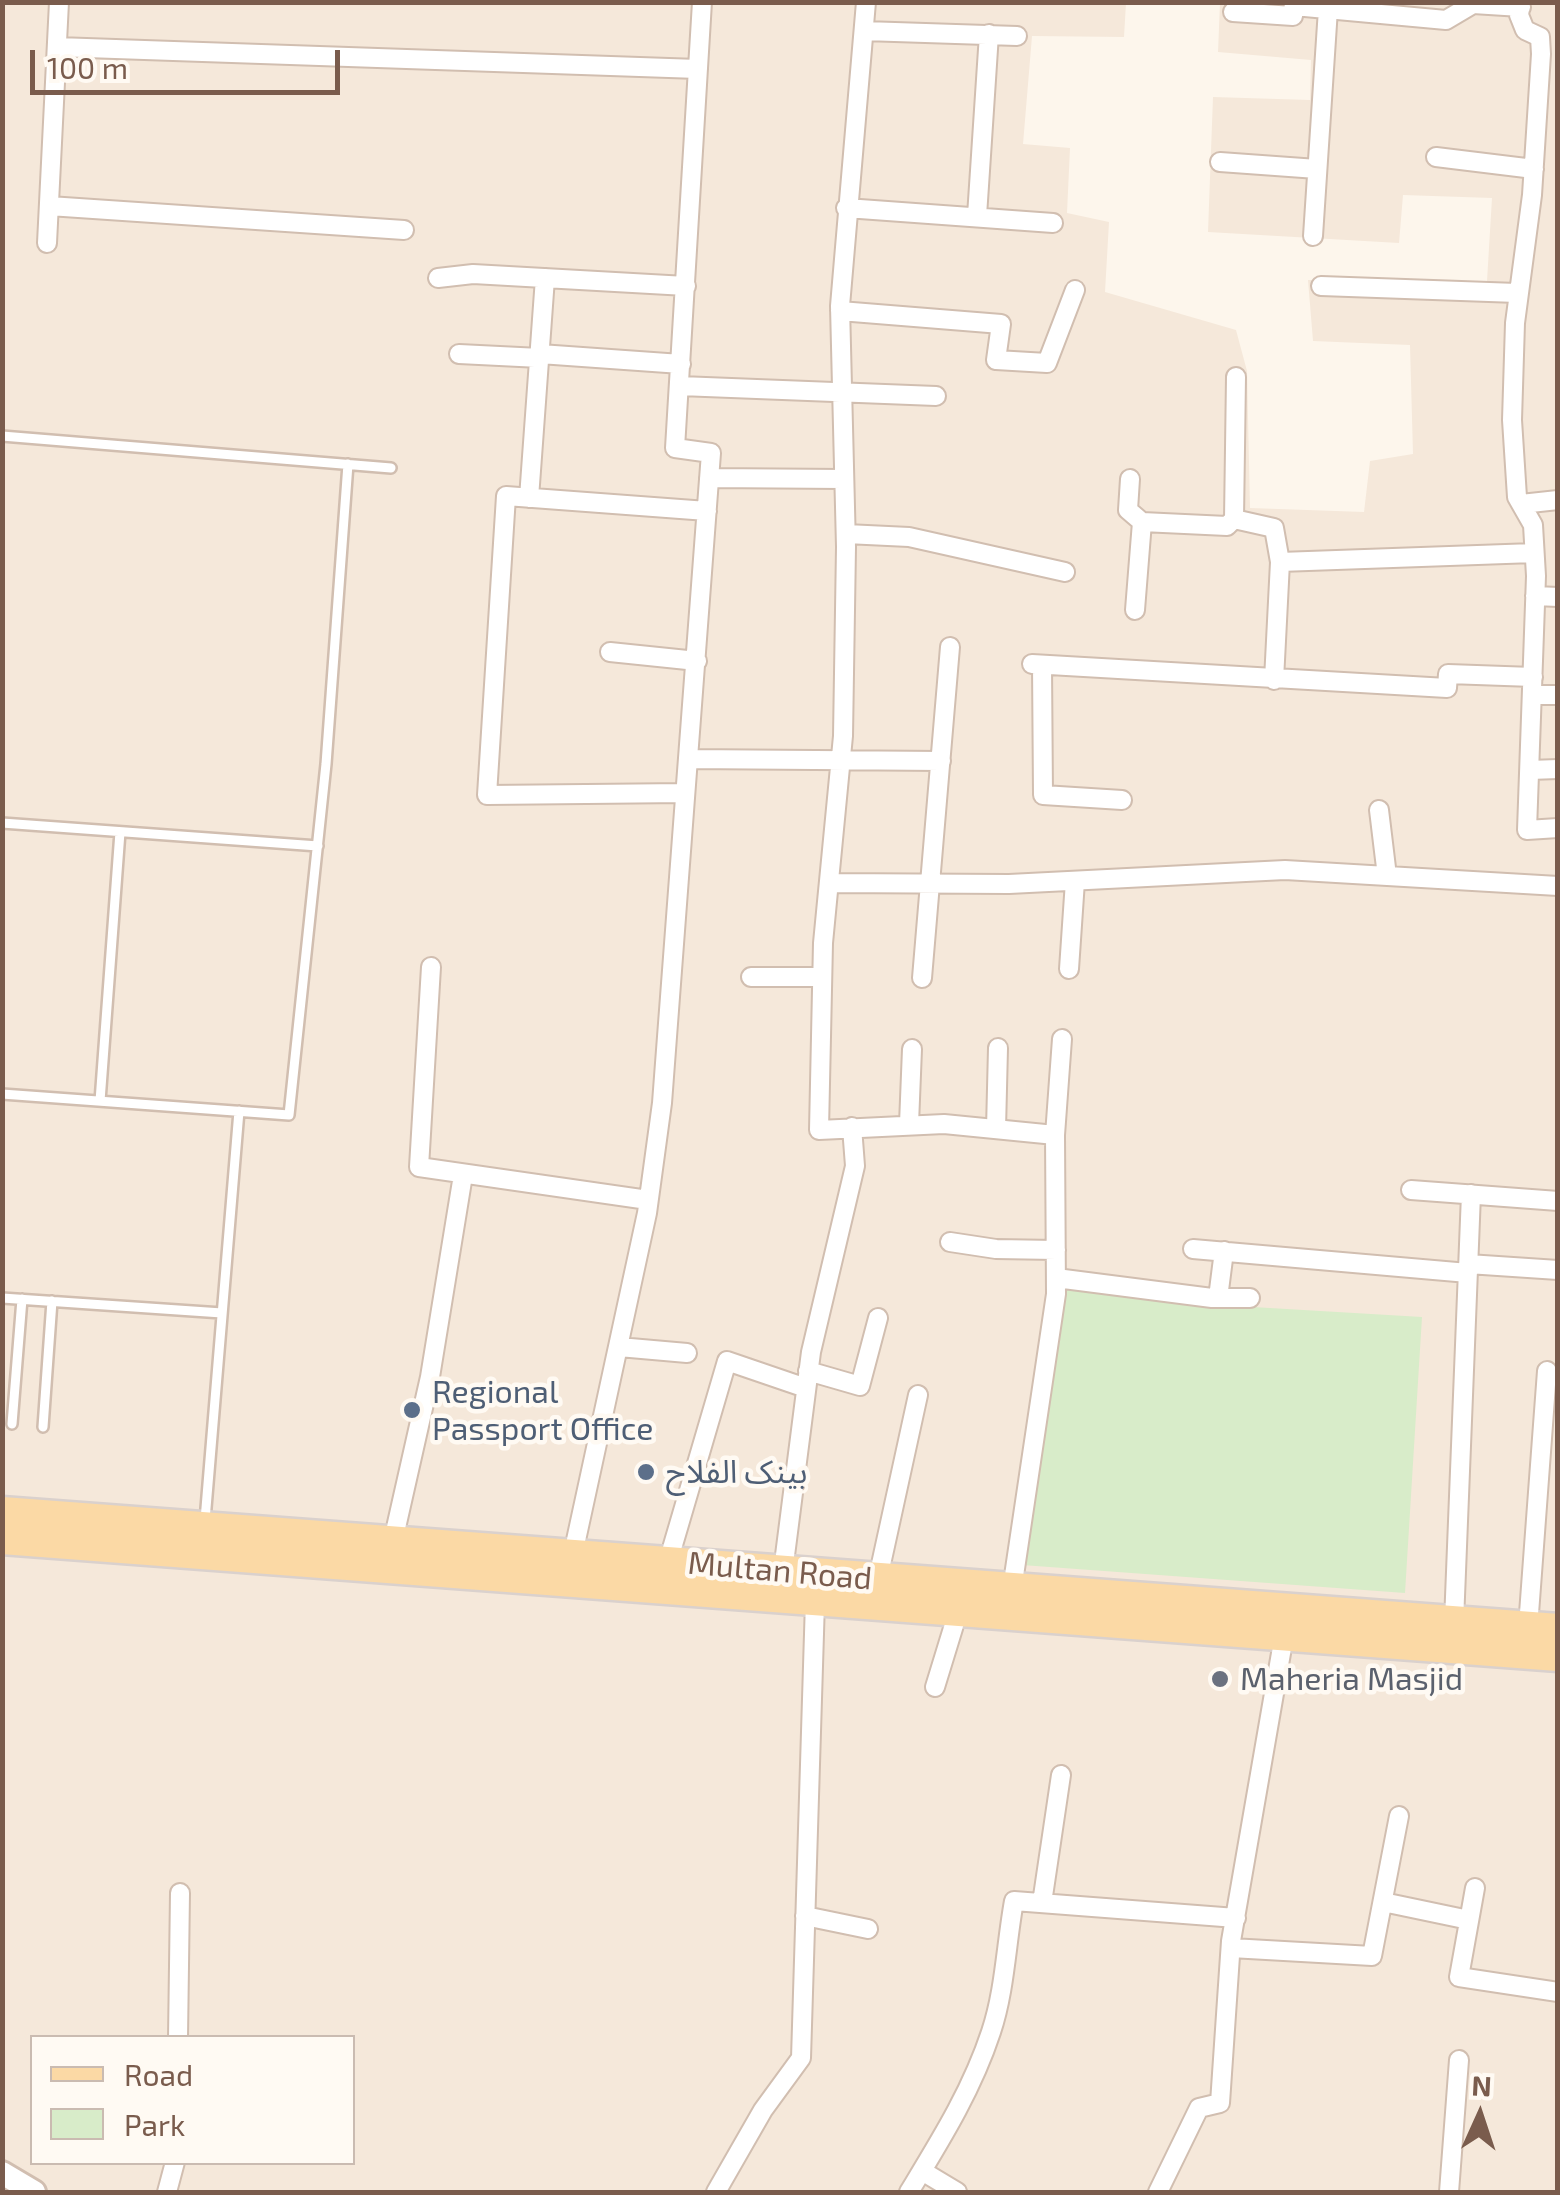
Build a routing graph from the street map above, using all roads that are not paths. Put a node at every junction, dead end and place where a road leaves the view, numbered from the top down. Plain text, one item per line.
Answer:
1 (59, 2) edge
2 (702, 2) edge
3 (866, 2) edge
4 (1294, 4) edge
5 (1521, 5) edge
6 (1458, 8) edge
7 (1328, 9) junction
8 (1233, 12) dead end
9 (864, 31) junction
10 (989, 34) junction
11 (1017, 36) dead end
12 (57, 47) junction
13 (698, 69) junction
14 (1436, 157) dead end
15 (1220, 162) dead end
16 (1318, 169) junction
17 (1534, 169) junction
18 (49, 206) junction
19 (846, 208) junction
20 (976, 216) junction
21 (1053, 223) dead end
22 (404, 230) dead end
23 (1313, 236) dead end
24 (47, 243) dead end
25 (438, 278) dead end
26 (545, 278) junction
27 (686, 286) junction
28 (1322, 286) dead end
29 (1075, 290) dead end
30 (1517, 292) junction
31 (840, 311) junction
32 (459, 354) dead end
33 (540, 356) junction
34 (681, 364) junction
35 (1236, 377) dead end
36 (680, 386) junction
37 (839, 394) junction
38 (936, 396) dead end
39 (2, 436) edge
40 (348, 464) junction
41 (391, 468) dead end
42 (709, 478) junction
43 (1130, 479) dead end
44 (844, 480) junction
45 (530, 498) junction
46 (1558, 500) edge
47 (1521, 504) junction
48 (707, 511) junction
49 (1234, 519) junction
50 (1142, 522) junction
51 (846, 534) junction
52 (1534, 552) junction
53 (1280, 562) junction
54 (1064, 572) dead end
55 (1535, 596) junction
56 (1558, 597) edge
57 (1135, 610) dead end
58 (950, 647) dead end
59 (610, 652) dead end
60 (697, 661) junction
61 (1274, 680) junction
62 (1533, 686) junction
63 (1558, 695) edge
64 (688, 759) junction
65 (841, 760) junction
66 (942, 761) junction
67 (1558, 769) edge
68 (1530, 770) junction
69 (685, 794) junction
70 (1122, 800) dead end
71 (1379, 810) dead end
72 (2, 823) edge
73 (1558, 828) edge
74 (120, 832) junction
75 (318, 846) junction
76 (1387, 876) junction
77 (1074, 881) junction
78 (829, 882) junction
79 (930, 883) junction
80 (1558, 886) edge
81 (431, 967) dead end
82 (1069, 969) dead end
83 (751, 976) dead end
84 (822, 977) junction
85 (922, 978) dead end
86 (1062, 1040) dead end
87 (998, 1048) dead end
88 (912, 1049) dead end
89 (2, 1094) edge
90 (100, 1101) junction
91 (239, 1111) junction
92 (910, 1124) junction
93 (852, 1127) junction
94 (996, 1129) junction
95 (1055, 1135) junction
96 (463, 1175) junction
97 (1411, 1190) dead end
98 (1471, 1194) junction
99 (648, 1200) junction
100 (1558, 1201) edge
101 (950, 1242) dead end
102 (1056, 1250) junction
103 (1193, 1250) dead end
104 (1224, 1251) junction
105 (1468, 1268) junction
106 (1558, 1270) edge
107 (1056, 1278) junction
108 (2, 1298) edge
109 (1218, 1298) junction
110 (1250, 1298) dead end
111 (22, 1299) junction
112 (52, 1301) junction
113 (222, 1313) junction
114 (878, 1318) dead end
115 (619, 1347) junction
116 (687, 1353) dead end
117 (1547, 1371) dead end
118 (807, 1380) junction
119 (918, 1395) dead end
120 (12, 1424) dead end
121 (43, 1427) dead end
122 (2, 1512) edge
123 (204, 1527) junction
124 (2, 1540) edge
125 (393, 1541) junction
126 (573, 1554) junction
127 (668, 1562) junction
128 (783, 1571) junction
129 (878, 1578) junction
130 (1012, 1589) junction
131 (815, 1601) junction
132 (958, 1612) junction
133 (1454, 1622) junction
134 (1543, 1628) edge
135 (1284, 1636) junction
136 (1558, 1656) edge
137 (935, 1687) dead end
138 (1061, 1774) dead end
139 (1399, 1816) dead end
140 (1475, 1888) dead end
141 (180, 1893) dead end
142 (1383, 1902) junction
143 (1042, 1904) junction
144 (804, 1916) junction
145 (1236, 1918) junction
146 (1469, 1920) junction
147 (868, 1929) dead end
148 (1231, 1948) junction
149 (1558, 1992) edge
150 (178, 2035) edge
151 (1459, 2060) dead end
152 (174, 2165) edge
153 (922, 2171) junction
154 (2, 2173) edge
155 (34, 2192) edge
156 (167, 2192) edge
157 (716, 2192) edge
158 (909, 2192) edge
159 (956, 2192) edge
160 (1158, 2192) edge
161 (1449, 2192) edge

1 - 12 street
2 - 13 street
3 - 9 street
4 - 7 street
4 - 8 street
5 - 6 street
5 - 17 street
6 - 7 street
7 - 16 street
9 - 10 street
9 - 19 street
10 - 11 street
10 - 20 street
12 - 13 street
12 - 18 street
13 - 27 street
14 - 17 street
15 - 16 street
16 - 23 street
17 - 30 street
18 - 22 street
18 - 24 street
19 - 20 street
19 - 31 street
20 - 21 street
25 - 26 street
26 - 27 street
26 - 33 street
27 - 34 street
28 - 30 street
29 - 31 street
30 - 47 street
31 - 37 street
32 - 33 street
33 - 34 street
33 - 45 street
34 - 36 street
35 - 49 street
36 - 37 street
36 - 42 street
37 - 38 street
37 - 44 street
39 - 40 lane
40 - 41 lane
40 - 75 lane
42 - 44 street
42 - 48 street
43 - 50 street
44 - 51 street
45 - 48 street
45 - 69 street
46 - 47 street
47 - 52 street
48 - 60 street
49 - 50 street
49 - 53 street
50 - 57 street
51 - 54 street
51 - 65 street
52 - 53 street
52 - 55 street
53 - 61 street
55 - 56 street
55 - 62 street
58 - 66 street
59 - 60 street
60 - 64 street
61 - 62 street
61 - 70 street
62 - 63 street
62 - 68 street
64 - 65 street
64 - 69 street
65 - 66 street
65 - 78 street
66 - 79 street
67 - 68 street
68 - 73 street
69 - 99 street
71 - 76 street
72 - 74 lane
74 - 75 lane
74 - 90 lane
75 - 91 lane
76 - 77 street
76 - 80 street
77 - 79 street
77 - 82 street
78 - 79 street
78 - 84 street
79 - 85 street
81 - 96 street
83 - 84 street
84 - 93 street
86 - 95 street
87 - 94 street
88 - 92 street
89 - 90 lane
90 - 91 lane
91 - 113 lane
92 - 93 street
92 - 94 street
93 - 118 street
94 - 95 street
95 - 102 street
96 - 99 street
96 - 125 street
97 - 98 street
98 - 100 street
98 - 105 street
99 - 115 street
101 - 102 street
102 - 107 street
103 - 104 street
104 - 105 street
104 - 109 street
105 - 106 street
105 - 133 street
107 - 109 street
107 - 130 street
108 - 111 lane
109 - 110 street
111 - 112 lane
111 - 120 lane
112 - 113 lane
112 - 121 lane
113 - 123 lane
114 - 118 street
115 - 116 street
115 - 126 street
117 - 134 street
118 - 127 street
118 - 128 street
119 - 129 street
122 - 123 main road, Multan Road
123 - 125 main road, Multan Road
124 - 131 main road, Multan Road
125 - 126 main road, Multan Road
126 - 127 main road, Multan Road
127 - 128 main road, Multan Road
128 - 129 main road, Multan Road
129 - 130 main road, Multan Road
130 - 133 main road, Multan Road
131 - 132 main road, Multan Road
131 - 144 street
132 - 135 main road, Multan Road
132 - 137 street
133 - 134 main road, Multan Road
135 - 136 main road, Multan Road
135 - 145 street
138 - 143 street
139 - 142 street
140 - 146 street
141 - 150 street
142 - 146 street
142 - 148 street
143 - 145 street
143 - 153 street
144 - 147 street
144 - 157 street
145 - 148 street
146 - 149 street
148 - 160 street
151 - 161 street
152 - 156 street
153 - 158 street
153 - 159 street
154 - 155 street

